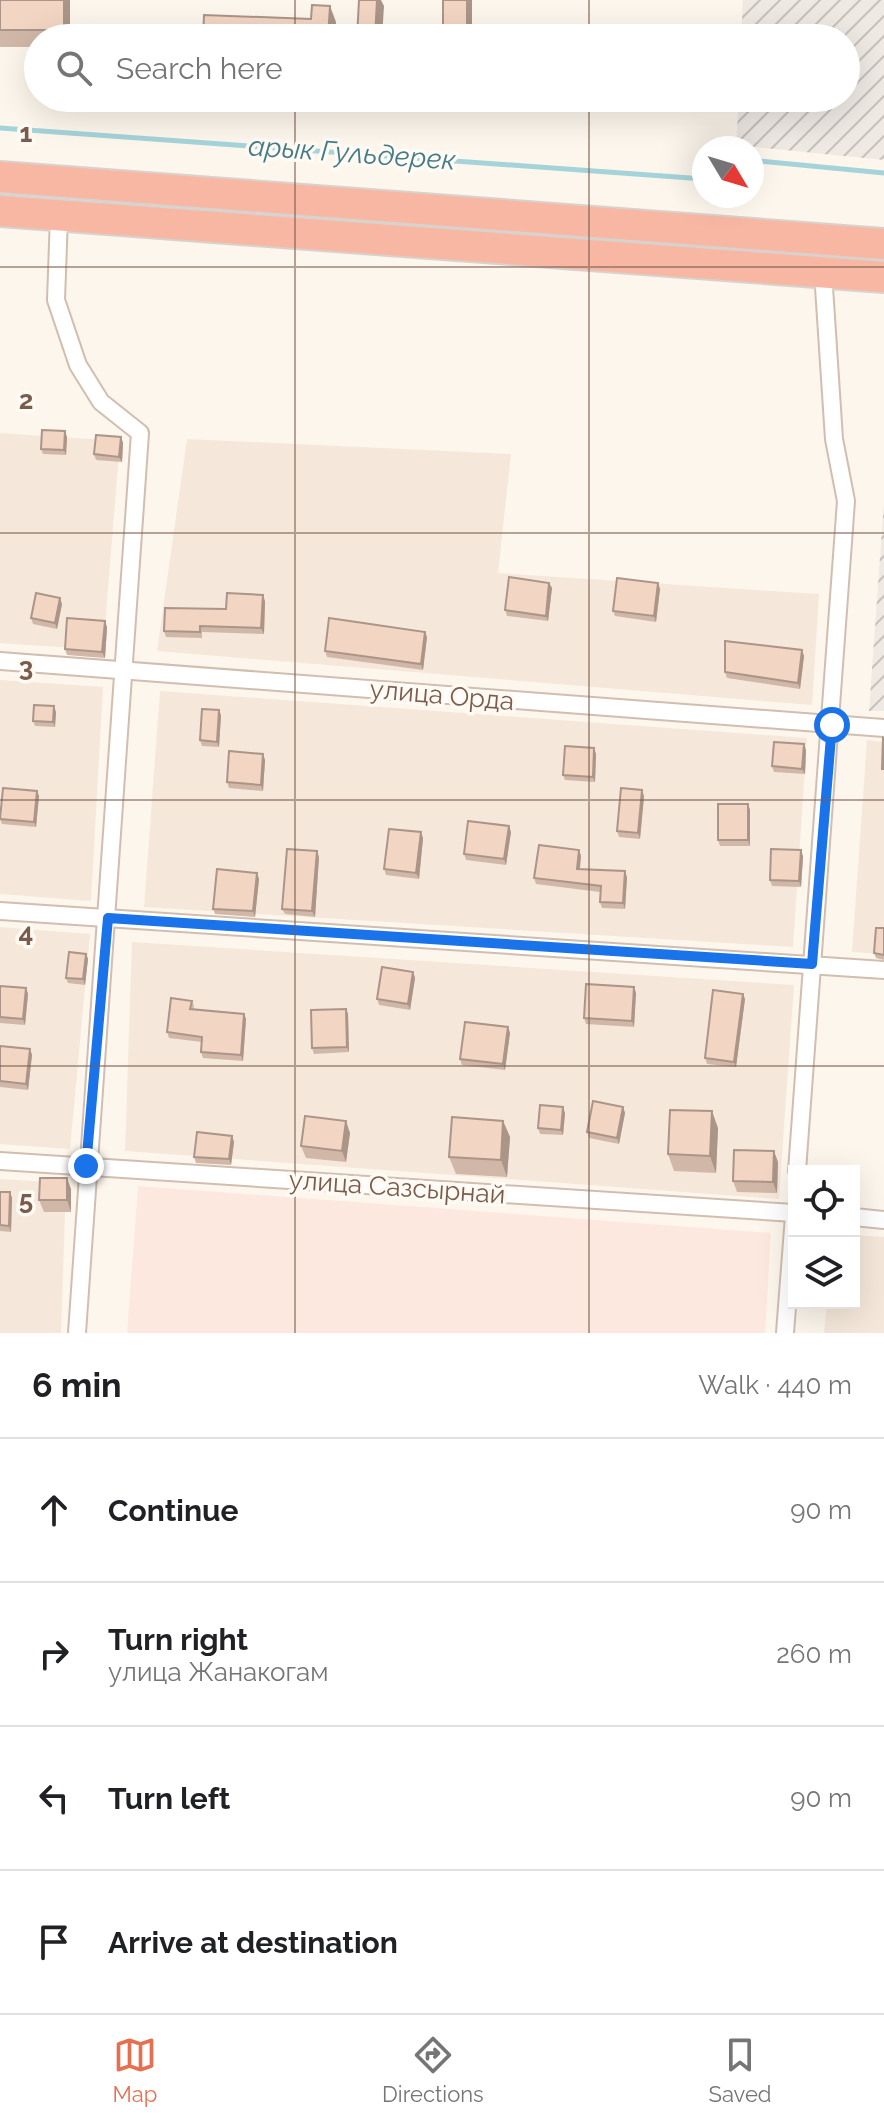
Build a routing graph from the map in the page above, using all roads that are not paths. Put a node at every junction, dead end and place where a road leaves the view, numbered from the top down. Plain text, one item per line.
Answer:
1 (13, 178) edge
2 (12, 212) edge
3 (59, 216) junction
4 (884, 244) edge
5 (823, 272) junction
6 (884, 277) edge
7 (0, 661) edge
8 (123, 669) junction
9 (830, 725) junction
10 (884, 728) edge
11 (0, 911) edge
12 (108, 918) junction
13 (812, 964) junction
14 (884, 970) edge
15 (0, 1161) edge
16 (797, 1165) edge
17 (86, 1166) junction
18 (788, 1214) edge
19 (860, 1218) edge
20 (884, 1220) edge
21 (792, 1237) edge
22 (77, 1333) edge
23 (785, 1333) edge

1 - 2 highway
1 - 4 highway
2 - 3 highway
3 - 5 highway
3 - 8 street
5 - 6 highway
5 - 9 street
7 - 8 street, улица Орда
8 - 9 street, улица Орда
8 - 12 street
9 - 10 street, улица Орда
9 - 13 street
11 - 12 street
12 - 13 street
12 - 17 street
13 - 14 street
13 - 16 street
15 - 17 street, улица Сазсырнай
17 - 18 street, улица Сазсырнай
17 - 22 street
19 - 20 street
21 - 23 street

